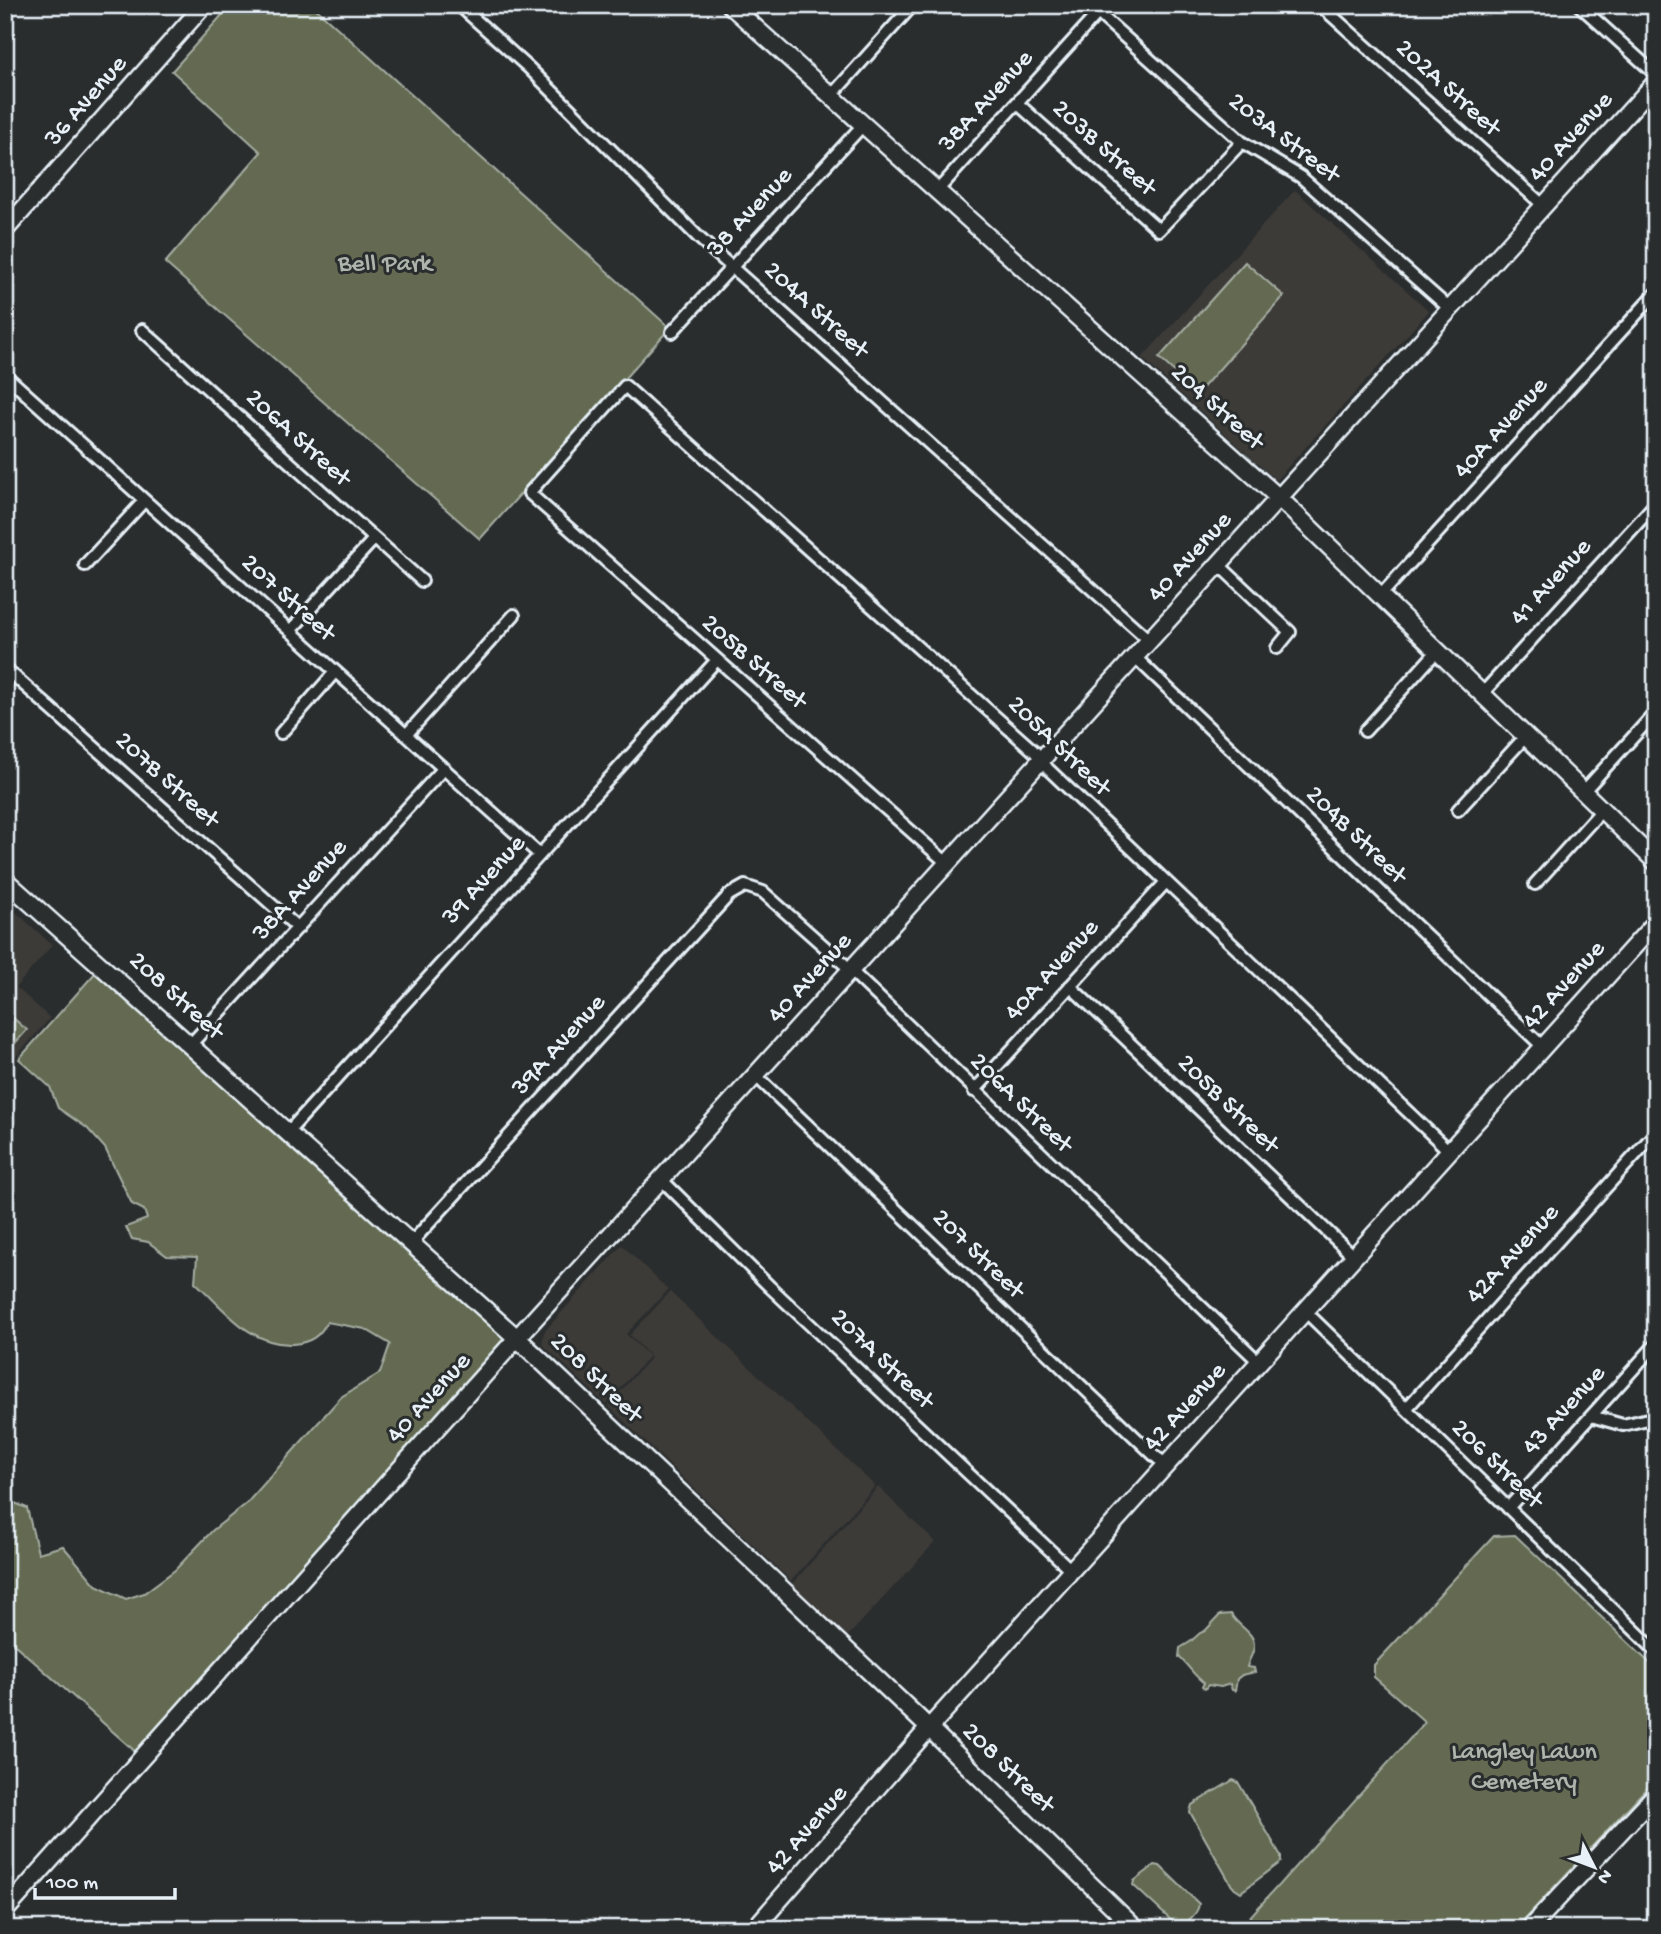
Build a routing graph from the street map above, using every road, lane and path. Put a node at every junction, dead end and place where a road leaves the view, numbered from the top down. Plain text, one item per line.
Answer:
1 (204, 5) edge
2 (459, 5) edge
3 (730, 5) edge
4 (913, 5) edge
5 (1320, 5) edge
6 (1579, 5) edge
7 (1094, 9) edge
8 (1656, 70) edge
9 (1656, 82) edge
10 (831, 96) junction
11 (1017, 103) junction
12 (863, 125) junction
13 (1242, 142) junction
14 (937, 191) junction
15 (1544, 206) junction
16 (5, 230) edge
17 (732, 267) junction
18 (1656, 293) edge
19 (1450, 309) junction
20 (142, 330) dead end
21 (672, 332) dead end
22 (5, 375) edge
23 (529, 493) joint
24 (1279, 498) junction
25 (144, 501) junction
26 (1656, 503) edge
27 (374, 539) junction
28 (85, 565) dead end
29 (1219, 565) junction
30 (422, 581) dead end
31 (1381, 595) junction
32 (514, 615) dead end
33 (290, 631) junction
34 (1150, 641) junction
35 (1277, 648) dead end
36 (1438, 650) junction
37 (1135, 657) junction
38 (716, 661) junction
39 (5, 668) edge
40 (335, 672) junction
41 (1482, 694) junction
42 (1656, 712) edge
43 (1365, 731) dead end
44 (281, 733) dead end
45 (406, 735) junction
46 (1526, 736) junction
47 (1041, 762) junction
48 (443, 768) junction
49 (1583, 792) junction
50 (1458, 810) dead end
51 (1602, 810) junction
52 (540, 855) junction
53 (1656, 862) edge
54 (948, 864) junction
55 (5, 880) edge
56 (1166, 882) junction
57 (1535, 884) dead end
58 (745, 886) joint
59 (1656, 922) edge
60 (298, 928) junction
61 (850, 972) junction
62 (1070, 986) junction
63 (191, 1045) junction
64 (1543, 1046) junction
65 (756, 1076) junction
66 (974, 1091) junction
67 (288, 1132) junction
68 (1656, 1132) edge
69 (1449, 1151) junction
70 (662, 1180) junction
71 (412, 1242) junction
72 (1354, 1257) junction
73 (1306, 1311) junction
74 (517, 1338) junction
75 (1656, 1343) edge
76 (1259, 1362) junction
77 (1406, 1409) junction
78 (1591, 1416) junction
79 (1656, 1417) edge
80 (1168, 1465) junction
81 (1508, 1508) junction
82 (1072, 1571) junction
83 (1656, 1651) edge
84 (929, 1728) junction
85 (1656, 1794) edge
86 (5, 1911) edge
87 (754, 1929) edge
88 (1136, 1929) edge
89 (1529, 1929) edge

1 - 16 main road, 36 Avenue
2 - 17 street, 204A Street
3 - 10 main road, 204 Street
4 - 10 street
5 - 15 street, 202A Street
6 - 8 street
7 - 11 street, 38A Avenue
7 - 13 street, 203A Street
9 - 15 main road, 40 Avenue
10 - 12 main road, 204 Street
11 - 13 street, 203B Street
11 - 14 street, 38A Avenue
12 - 14 main road, 204 Street
12 - 17 street, 38 Avenue
13 - 19 street, 203A Street
14 - 24 main road, 204 Street
15 - 19 main road, 40 Avenue
17 - 21 street, 38 Avenue
17 - 34 street, 204A Street
18 - 31 street, 40A Avenue
19 - 24 main road, 40 Avenue
20 - 27 street, 206A Street
22 - 25 street, 207 Street
23 - 38 street, 205B Street
23 - 47 street, 205A Street
24 - 29 main road, 40 Avenue
24 - 31 main road, 204 Street
25 - 28 street
25 - 33 street, 207 Street
26 - 41 street, 41 Avenue
27 - 30 street, 206A Street
27 - 33 street
29 - 34 main road, 40 Avenue
29 - 35 street
31 - 36 main road, 204 Street
32 - 45 street
33 - 40 street, 207 Street
34 - 37 main road, 40 Avenue
36 - 41 main road, 204 Street
36 - 43 street
37 - 47 main road, 40 Avenue
37 - 64 street, 204B Street
38 - 52 street, 39 Avenue
38 - 54 street, 205B Street
39 - 60 street, 207B Street
40 - 44 street
40 - 45 street, 207 Street
41 - 46 main road, 204 Street
42 - 49 street
45 - 48 street, 207 Street
46 - 49 main road, 204 Street
46 - 50 street
47 - 54 main road, 40 Avenue
47 - 56 street, 205A Street
48 - 52 street, 207 Street
48 - 60 street, 38A Avenue
49 - 51 main road, 204 Street
51 - 53 main road, 204 Street
51 - 57 street
52 - 67 street, 39 Avenue
54 - 61 main road, 40 Avenue
55 - 63 main road, 208 Street
56 - 62 street, 40A Avenue
56 - 69 street, 205A Street
58 - 61 street, 206A Street
58 - 71 street, 39A Avenue
59 - 64 main road, 42 Avenue
60 - 63 street, 38A Avenue
61 - 65 main road, 40 Avenue
61 - 66 street, 206A Street
62 - 66 street, 40A Avenue
62 - 72 street, 205B Street
63 - 67 main road, 208 Street
64 - 69 main road, 42 Avenue
65 - 70 main road, 40 Avenue
65 - 80 street, 207 Street
66 - 76 street, 206A Street
67 - 71 main road, 208 Street
68 - 77 street, 42A Avenue
69 - 72 main road, 42 Avenue
70 - 74 main road, 40 Avenue
70 - 82 street, 207A Street
71 - 74 main road, 208 Street
72 - 73 main road, 42 Avenue
73 - 76 main road, 42 Avenue
73 - 77 street, 206 Street
74 - 84 main road, 208 Street
74 - 86 main road, 40 Avenue
75 - 78 street, 43 Avenue
76 - 80 main road, 42 Avenue
77 - 81 street, 206 Street
78 - 79 street
78 - 81 street, 43 Avenue
80 - 82 main road, 42 Avenue
81 - 83 street, 206 Street
82 - 84 main road, 42 Avenue
84 - 87 main road, 42 Avenue
84 - 88 main road, 208 Street
85 - 89 main road

